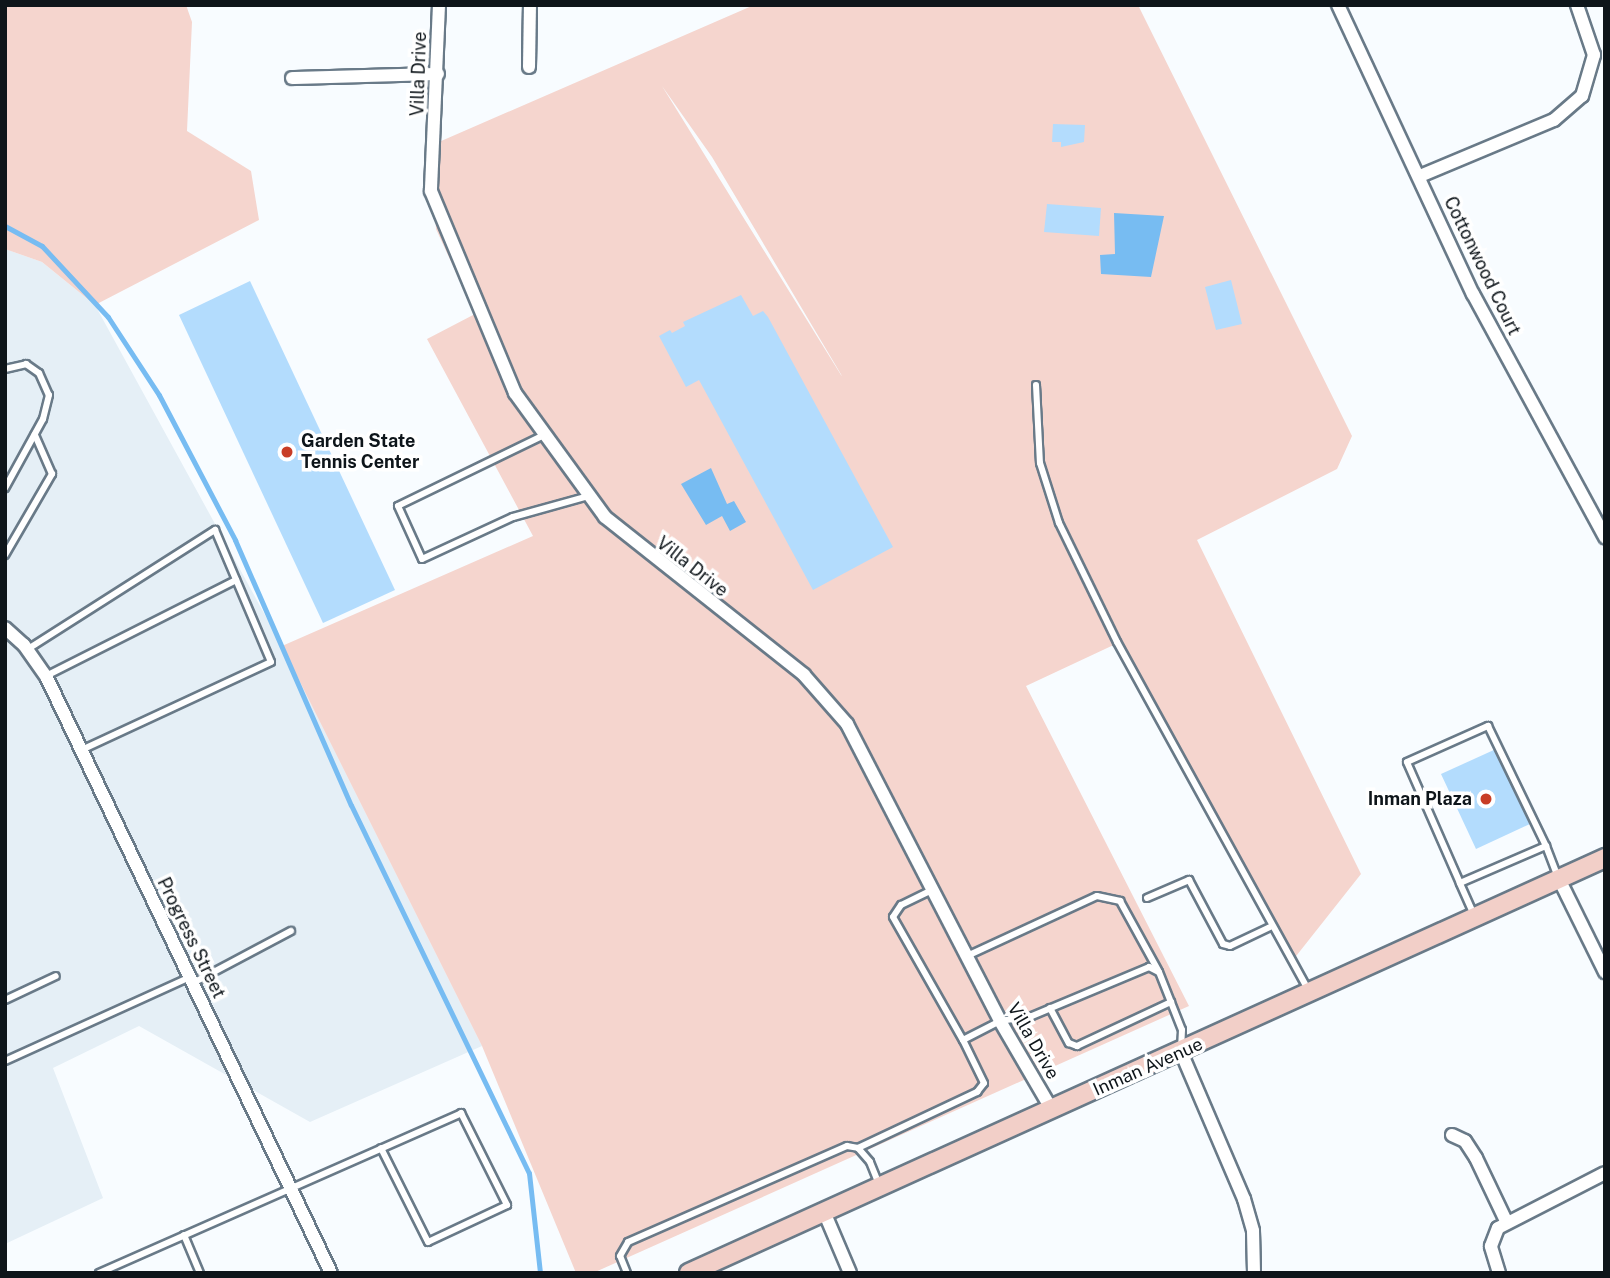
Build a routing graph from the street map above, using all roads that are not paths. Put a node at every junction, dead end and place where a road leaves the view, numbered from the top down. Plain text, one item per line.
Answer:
1 (439, 5) edge
2 (530, 5) edge
3 (1338, 5) edge
4 (1577, 5) edge
5 (528, 67) dead end
6 (438, 74) junction
7 (292, 78) dead end
8 (1420, 176) junction
9 (5, 369) edge
10 (1036, 385) dead end
11 (35, 435) junction
12 (542, 436) junction
13 (5, 488) edge
14 (588, 496) junction
15 (1605, 537) edge
16 (5, 555) edge
17 (236, 580) junction
18 (5, 628) edge
19 (28, 649) junction
20 (46, 676) junction
21 (81, 750) junction
22 (1546, 846) junction
23 (1605, 858) edge
24 (1559, 879) junction
25 (1461, 883) junction
26 (932, 890) junction
27 (1147, 898) dead end
28 (1475, 917) junction
29 (1270, 927) junction
30 (291, 931) dead end
31 (967, 956) junction
32 (1158, 972) junction
33 (1605, 972) edge
34 (56, 976) dead end
35 (191, 980) junction
36 (1310, 992) junction
37 (5, 1000) edge
38 (1171, 1002) junction
39 (1050, 1008) junction
40 (1000, 1021) junction
41 (963, 1040) junction
42 (1181, 1052) junction
43 (5, 1061) edge
44 (1052, 1110) junction
45 (1452, 1135) dead end
46 (381, 1148) junction
47 (858, 1148) junction
48 (1605, 1173) edge
49 (291, 1188) junction
50 (881, 1189) junction
51 (825, 1214) junction
52 (1506, 1221) junction
53 (184, 1235) junction
54 (99, 1273) edge
55 (200, 1273) edge
56 (331, 1273) edge
57 (627, 1273) edge
58 (689, 1273) edge
59 (850, 1273) edge
60 (1254, 1273) edge
61 (1499, 1273) edge

1 - 6 street, Villa Drive
2 - 5 street
3 - 8 street, Cottonwood Court
4 - 8 street
6 - 7 street
6 - 12 street, Villa Drive
8 - 15 street, Cottonwood Court
9 - 11 lane
10 - 29 lane
11 - 13 lane
11 - 16 lane
12 - 14 street, Villa Drive
12 - 14 lane
14 - 26 street, Villa Drive
17 - 19 lane
17 - 20 lane
17 - 21 lane
18 - 19 street, Progress Street
19 - 20 street, Progress Street
20 - 21 street, Progress Street
21 - 35 street, Progress Street
22 - 24 lane
22 - 25 lane
22 - 25 lane
23 - 24 main road, Inman Avenue
24 - 28 main road, Inman Avenue
24 - 33 street
25 - 28 lane
26 - 31 street, Villa Drive
26 - 41 lane
27 - 29 lane
28 - 36 main road, Inman Avenue
29 - 36 lane
30 - 35 lane
31 - 32 lane
31 - 40 street, Villa Drive
32 - 38 lane
32 - 39 lane
34 - 37 lane
35 - 43 lane
35 - 49 street, Progress Street
36 - 42 main road, Inman Avenue
38 - 39 lane
38 - 42 lane
39 - 40 lane
40 - 41 lane
40 - 44 street, Villa Drive
41 - 47 lane
42 - 44 main road, Inman Avenue
42 - 60 street
44 - 50 main road, Inman Avenue
45 - 52 street
46 - 46 lane
46 - 49 lane
47 - 50 lane
47 - 57 lane
48 - 52 street
49 - 53 lane
49 - 56 street, Progress Street
50 - 51 main road, Inman Avenue
51 - 58 main road, Inman Avenue
51 - 59 street
52 - 61 street
53 - 54 lane
53 - 55 lane

